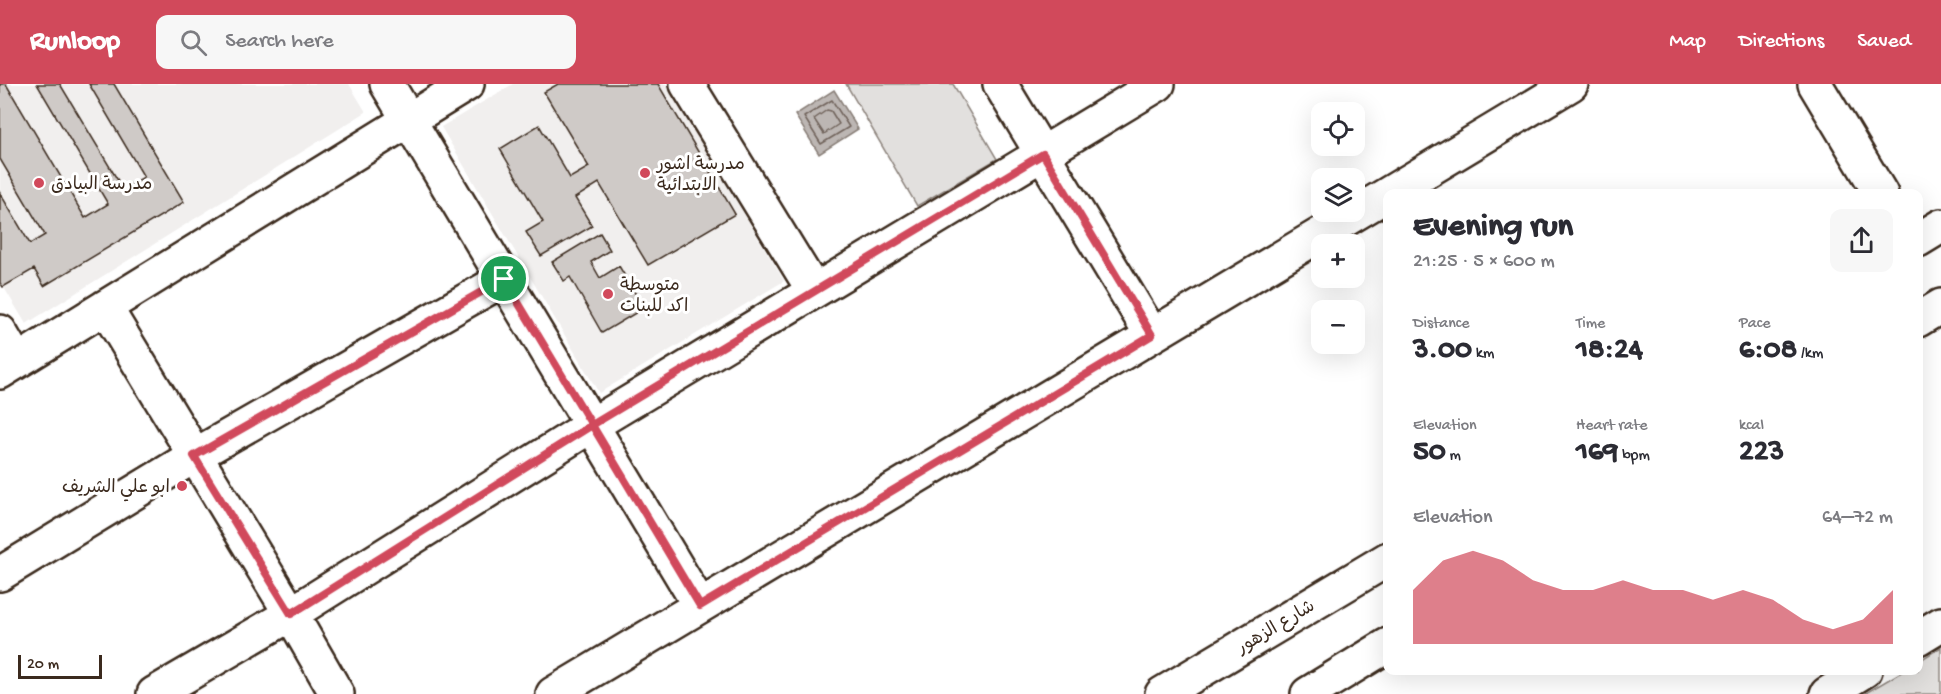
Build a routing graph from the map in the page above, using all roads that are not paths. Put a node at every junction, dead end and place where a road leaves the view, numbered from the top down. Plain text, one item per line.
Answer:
1 (387, 84) edge
2 (467, 84) edge
3 (687, 84) edge
4 (1000, 84) edge
5 (1158, 84) edge
6 (1571, 84) edge
7 (1815, 84) edge
8 (409, 120) junction
9 (1043, 154) junction
10 (1396, 189) edge
11 (1878, 189) edge
12 (1383, 197) edge
13 (1941, 226) edge
14 (1923, 237) edge
15 (504, 279) junction
16 (814, 291) junction
17 (1941, 306) edge
18 (105, 307) junction
19 (1923, 317) edge
20 (0, 332) edge
21 (1152, 335) junction
22 (9, 367) edge
23 (592, 425) junction
24 (194, 456) junction
25 (1383, 562) edge
26 (0, 574) edge
27 (700, 606) junction
28 (291, 614) junction
29 (1941, 624) edge
30 (1923, 635) edge
31 (1383, 648) edge
32 (1857, 675) edge
33 (154, 694) edge
34 (337, 694) edge
35 (553, 694) edge
36 (1162, 694) edge
37 (1308, 694) edge
38 (1827, 694) edge

1 - 8 street
2 - 8 street
3 - 16 street
4 - 9 street
5 - 9 street
6 - 10 street
7 - 11 street
8 - 15 street
8 - 18 street
9 - 16 street
9 - 21 street
12 - 21 street
13 - 14 street
15 - 23 street
15 - 24 street
16 - 23 street
17 - 19 street
18 - 22 street
18 - 24 street
20 - 22 street
21 - 27 street
23 - 27 street
23 - 28 street
24 - 26 street
24 - 28 street
25 - 36 street, شارع الزهور
27 - 35 street
28 - 33 street
28 - 34 street
29 - 30 street
31 - 37 street
32 - 38 street

